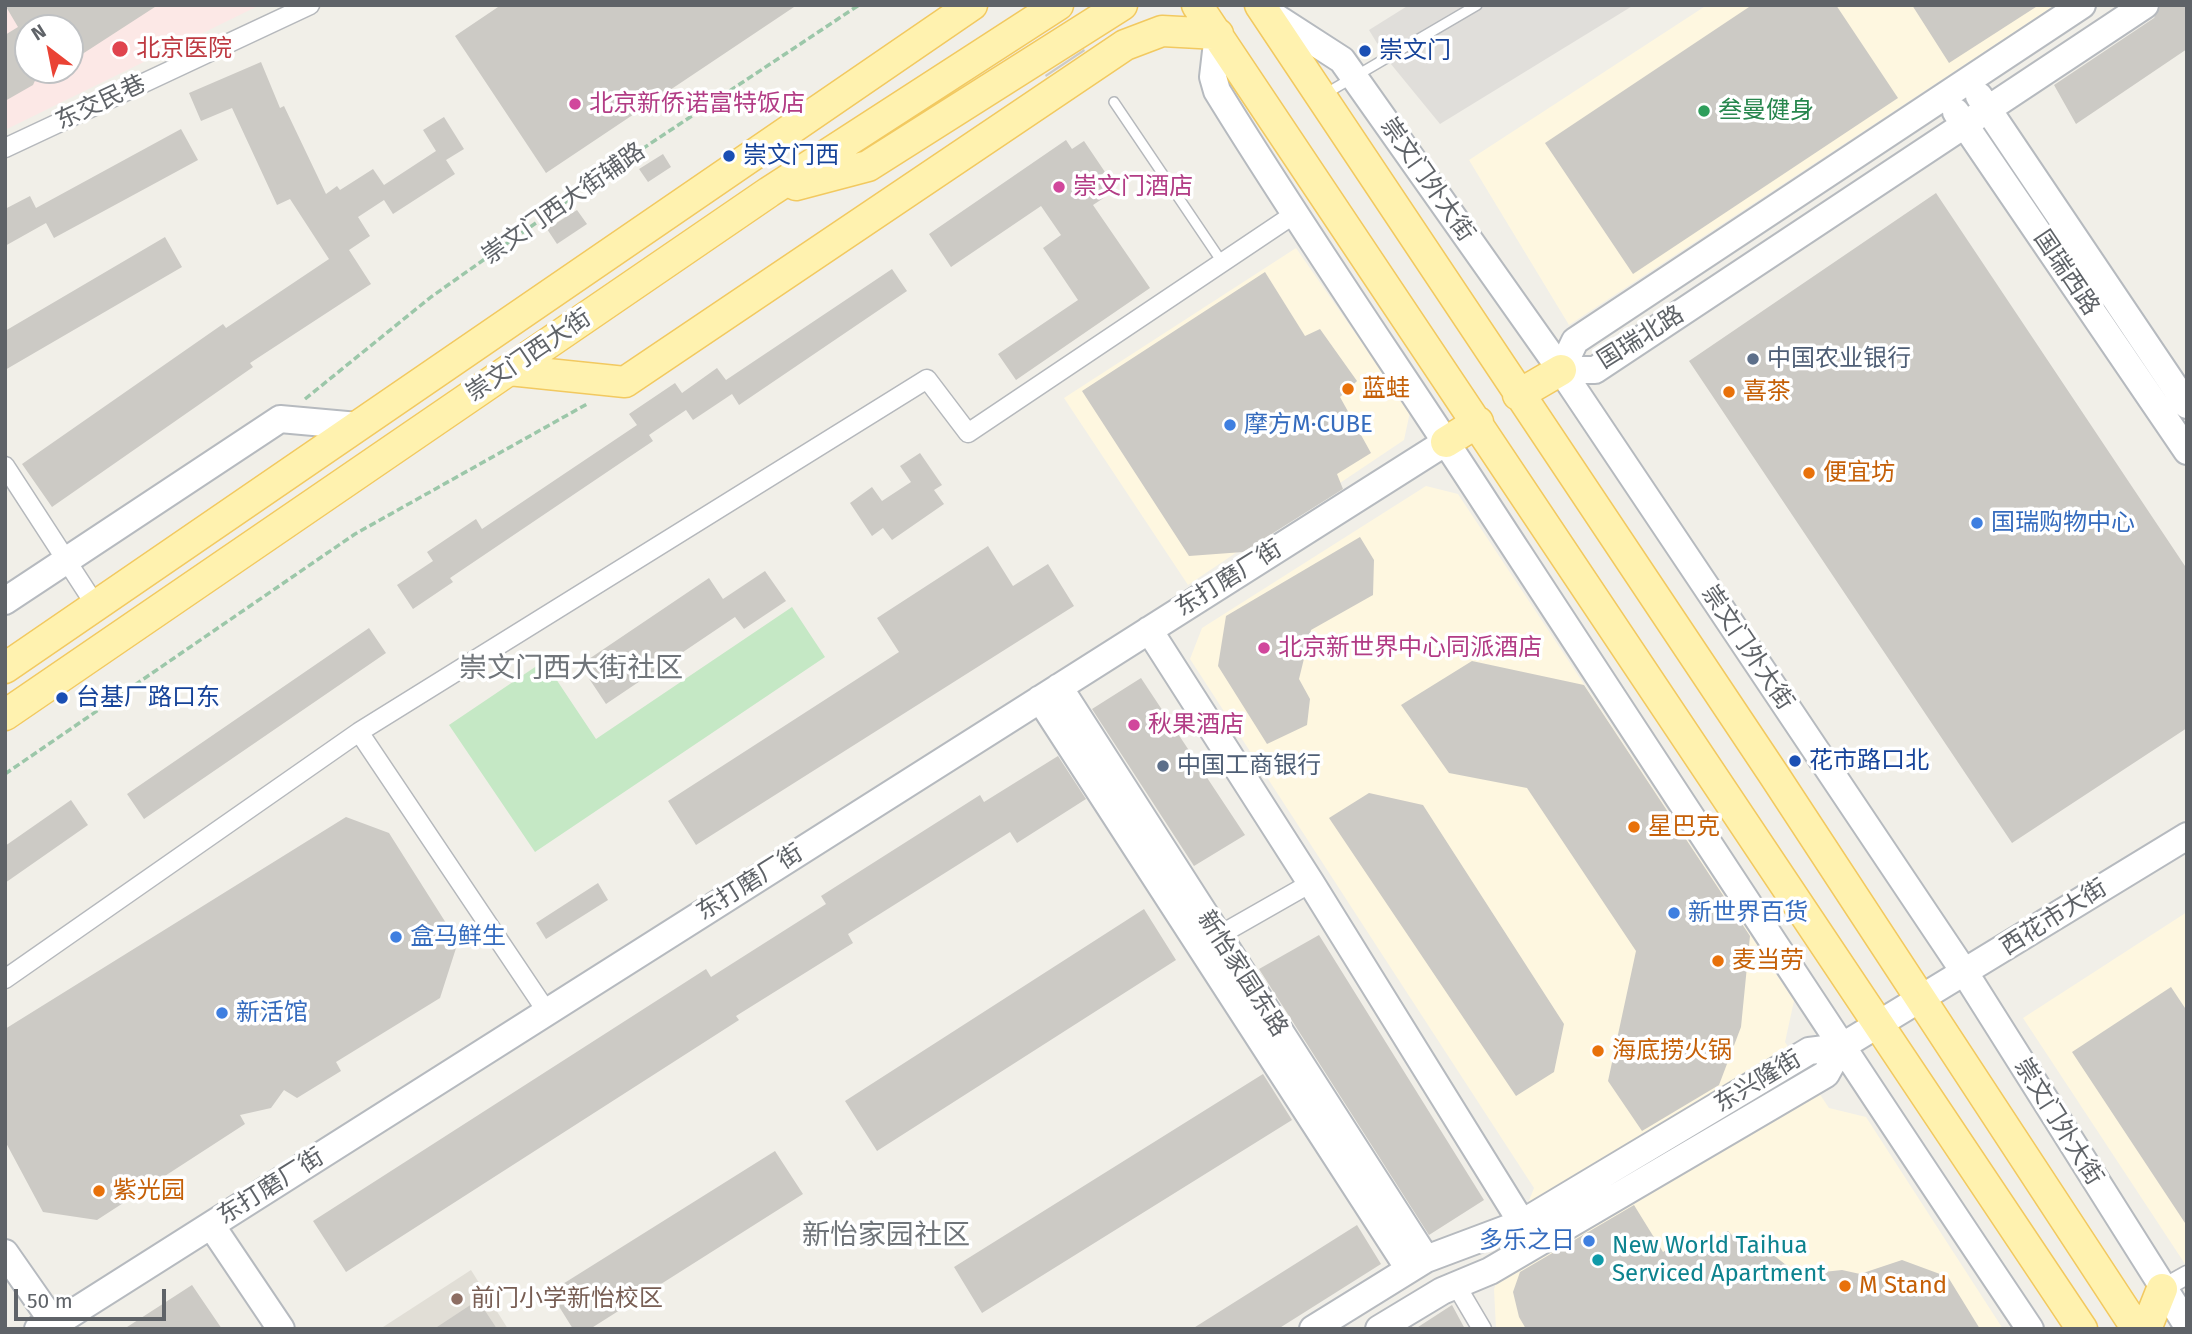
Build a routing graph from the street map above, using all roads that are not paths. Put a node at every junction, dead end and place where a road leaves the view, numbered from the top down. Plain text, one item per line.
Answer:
1 (310, 5) edge
2 (972, 5) edge
3 (1058, 5) edge
4 (1122, 5) edge
5 (1197, 5) edge
6 (1477, 5) edge
7 (2082, 5) edge
8 (2145, 5) edge
9 (1261, 7) edge
10 (1218, 34) junction
11 (1354, 76) junction
12 (1968, 81) junction
13 (1945, 96) junction
14 (1320, 98) junction
15 (1114, 102) dead end
16 (1988, 109) junction
17 (1964, 124) junction
18 (5, 148) edge
19 (769, 192) junction
20 (1293, 215) junction
21 (1222, 262) junction
22 (509, 370) junction
23 (1560, 370) junction
24 (1518, 395) junction
25 (2187, 405) edge
26 (1478, 422) junction
27 (358, 426) junction
28 (1446, 442) junction
29 (2187, 451) edge
30 (5, 466) edge
31 (65, 558) junction
32 (5, 601) edge
33 (96, 606) junction
34 (1149, 631) junction
35 (5, 668) edge
36 (1050, 693) junction
37 (5, 715) edge
38 (359, 732) junction
39 (2187, 836) edge
40 (1311, 883) junction
41 (1209, 942) junction
42 (1965, 973) junction
43 (5, 979) edge
44 (1920, 998) junction
45 (547, 1012) junction
46 (1880, 1023) junction
47 (1841, 1047) junction
48 (1522, 1223) junction
49 (211, 1225) junction
50 (5, 1253) edge
51 (1418, 1264) junction
52 (2175, 1282) edge
53 (1456, 1285) junction
54 (2187, 1325) edge
55 (50, 1327) edge
56 (281, 1329) edge
57 (1313, 1329) edge
58 (1379, 1329) edge
59 (1482, 1329) edge
60 (2030, 1329) edge
61 (2082, 1329) edge
62 (2137, 1329) edge
63 (2146, 1329) edge

1 - 18 street, 东交民巷
2 - 27 main road, 崇文门西大街
3 - 19 main road, 崇文门西大街
4 - 19 main road
5 - 10 main road
6 - 11 lane
7 - 12 street, 国瑞北路
8 - 16 street, 国瑞北路
9 - 11 street, 崇文门外大街
9 - 14 main road, 崇文门外大街
10 - 20 street
10 - 22 main road
10 - 26 main road
11 - 14 lane
11 - 23 street, 崇文门外大街
12 - 13 street, 国瑞北路
12 - 16 street, 国瑞西路
13 - 17 street, 国瑞西路
13 - 23 street, 国瑞北路
14 - 24 main road, 崇文门外大街
15 - 21 lane
16 - 17 street, 国瑞北路
16 - 25 street, 国瑞西路
17 - 23 street, 国瑞北路
17 - 29 street, 国瑞西路
19 - 22 main road, 崇文门西大街
20 - 21 street
20 - 28 street
21 - 38 street
22 - 37 main road, 崇文门西大街
23 - 24 main road
23 - 42 street, 崇文门外大街
24 - 44 main road, 崇文门外大街
26 - 28 main road
26 - 46 main road
27 - 31 street
27 - 33 main road, 崇文门西大街
28 - 34 street, 东打磨厂街
28 - 47 street
30 - 31 street
31 - 32 street
31 - 33 street
33 - 35 main road, 崇文门西大街
34 - 36 street, 东打磨厂街
34 - 40 street
36 - 41 street, 新怡家园东路
36 - 45 street, 东打磨厂街
38 - 43 street
38 - 45 street
39 - 42 street, 西花市大街
40 - 41 street
40 - 48 street
41 - 51 street, 新怡家园东路
42 - 44 street, 西花市大街
42 - 52 street, 崇文门外大街
44 - 46 street, 西花市大街
44 - 62 main road, 崇文门外大街
45 - 49 street, 东打磨厂街
46 - 47 street, 西花市大街
46 - 61 main road
47 - 48 street, 东兴隆街
47 - 53 street, 东兴隆街
47 - 60 street
48 - 51 street, 东兴隆街
49 - 55 street, 东打磨厂街
49 - 56 street
50 - 55 street
51 - 57 street, 东兴隆街
52 - 54 street, 崇文门外大街
52 - 63 main road
53 - 58 street, 东兴隆街
53 - 59 street

